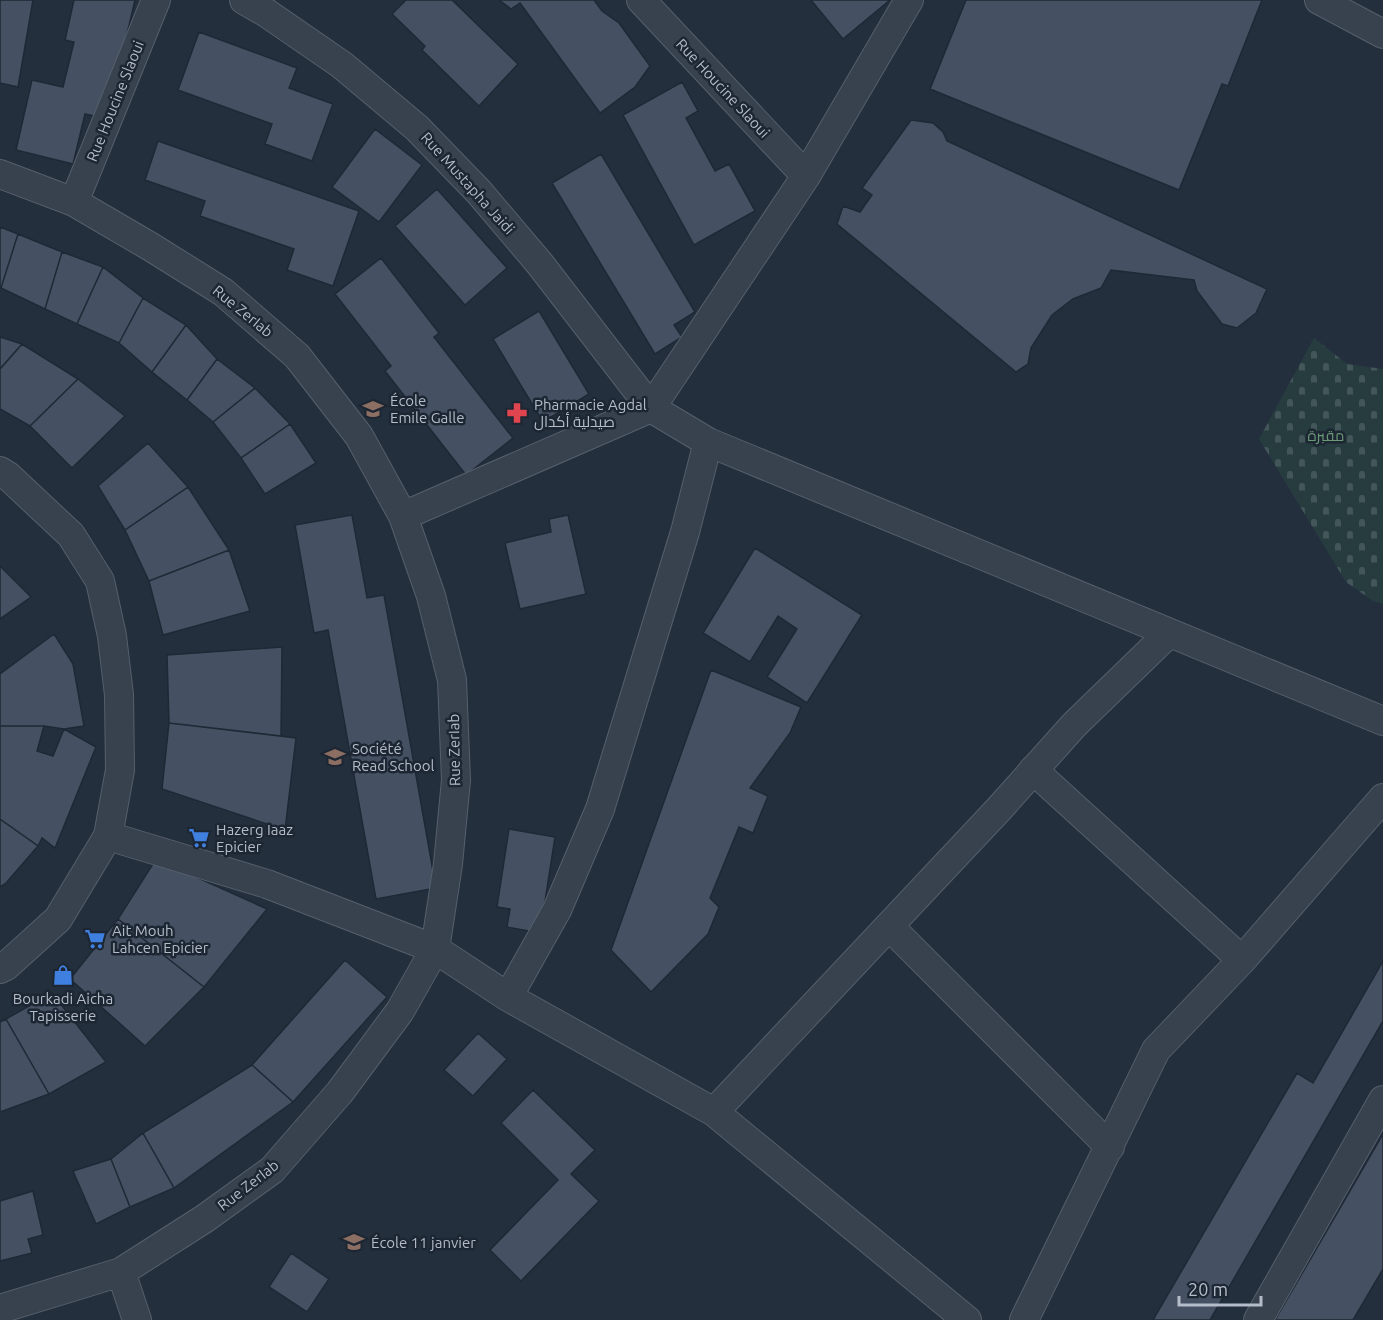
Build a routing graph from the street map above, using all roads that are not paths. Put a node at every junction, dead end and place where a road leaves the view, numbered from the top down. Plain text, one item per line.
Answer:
1 (156, 0) edge
2 (244, 0) edge
3 (641, 0) edge
4 (909, 0) edge
5 (1318, 0) edge
6 (1383, 34) edge
7 (0, 174) edge
8 (806, 176) junction
9 (74, 202) junction
10 (651, 408) junction
11 (708, 442) junction
12 (0, 471) edge
13 (403, 516) junction
14 (1169, 633) junction
15 (1383, 721) edge
16 (1033, 770) junction
17 (1383, 798) edge
18 (108, 836) junction
19 (889, 926) junction
20 (435, 949) junction
21 (1242, 960) junction
22 (0, 969) edge
23 (508, 998) junction
24 (1383, 1100) edge
25 (714, 1112) junction
26 (1110, 1147) junction
27 (121, 1272) junction
28 (0, 1309) edge
29 (137, 1320) edge
30 (967, 1320) edge
31 (1024, 1320) edge
32 (1258, 1320) edge

1 - 9 street, Rue Houcine Slaoui
2 - 10 street, Rue Mustapha Jaidi
3 - 8 street, Rue Houcine Slaoui
4 - 8 street
5 - 6 street
7 - 9 street, Rue ZerIab
8 - 10 street
9 - 13 street, Rue ZerIab
10 - 11 street
10 - 13 street
11 - 14 street
11 - 23 street
12 - 18 street
13 - 20 street, Rue ZerIab
14 - 15 street
14 - 16 street
16 - 19 street
16 - 21 street
17 - 21 street
18 - 20 street
18 - 22 street
19 - 25 street
19 - 26 street
20 - 23 street
20 - 27 street, Rue ZerIab
21 - 26 street
23 - 25 street
24 - 32 street
25 - 30 street
26 - 31 street
27 - 28 street, Rue ZerIab
27 - 29 street

